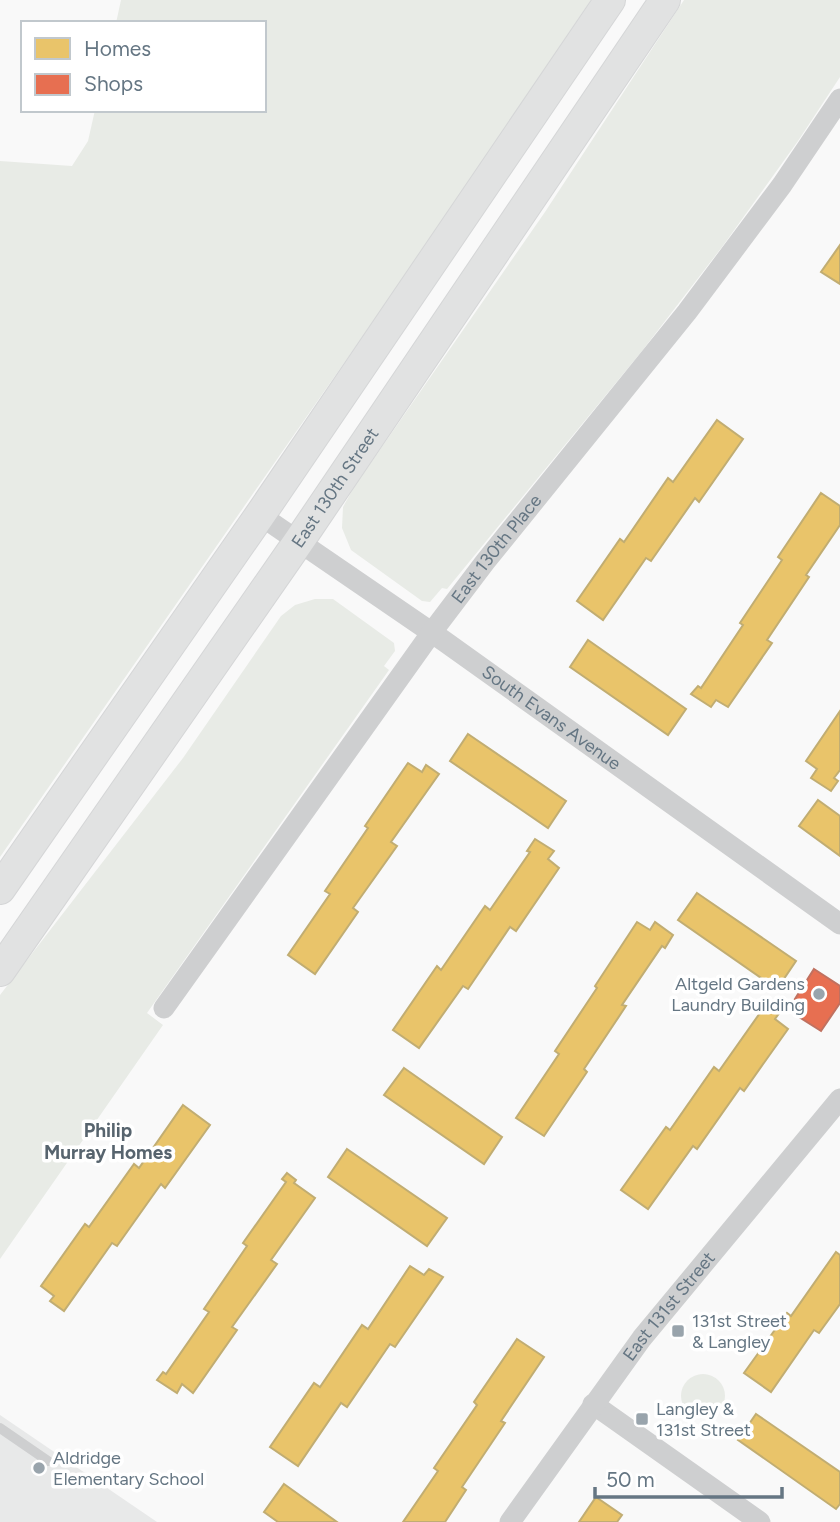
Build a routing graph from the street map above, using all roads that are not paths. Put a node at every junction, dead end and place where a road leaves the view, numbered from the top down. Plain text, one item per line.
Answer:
1 (610, 0) edge
2 (664, 0) edge
3 (840, 99) edge
4 (260, 515) junction
5 (299, 541) junction
6 (432, 632) junction
7 (0, 889) edge
8 (840, 924) edge
9 (0, 971) edge
10 (164, 1008) dead end
11 (840, 1099) edge
12 (593, 1404) junction
13 (0, 1428) edge
14 (48, 1461) dead end
15 (510, 1522) edge
16 (760, 1522) edge

1 - 4 main road
2 - 5 main road, East 130th Street
3 - 6 street, East 130th Place
4 - 5 street, South Evans Avenue
4 - 7 main road
5 - 6 street, South Evans Avenue
5 - 9 main road, East 130th Street
6 - 8 street, South Evans Avenue
6 - 10 street, East 130th Place
11 - 12 street, East 131st Street
12 - 15 street, East 131st Street
12 - 16 street
13 - 14 lane

